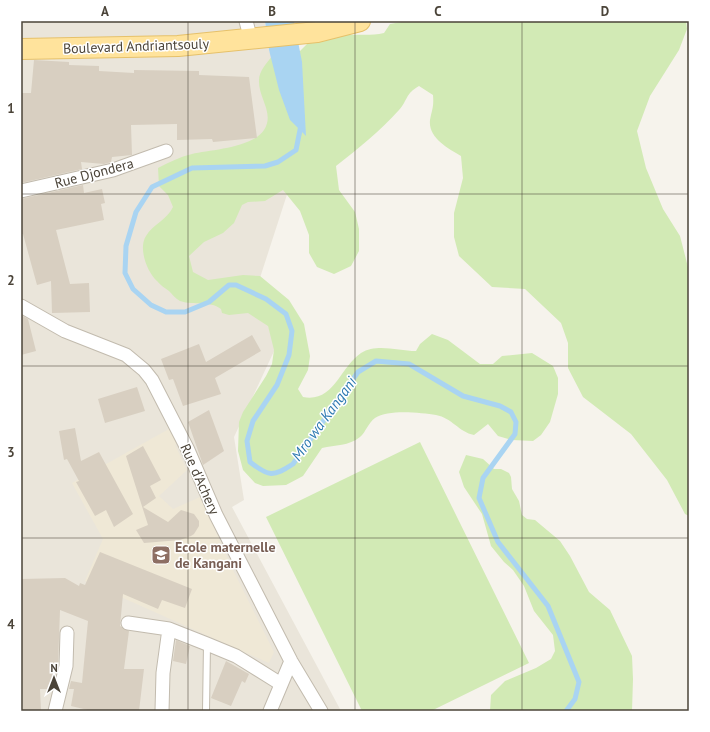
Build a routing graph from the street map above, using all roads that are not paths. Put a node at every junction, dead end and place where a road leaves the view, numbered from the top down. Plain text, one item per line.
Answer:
1 (360, 21) edge
2 (249, 30) edge
3 (21, 49) edge
4 (166, 151) dead end
5 (21, 191) edge
6 (21, 306) edge
7 (128, 623) dead end
8 (169, 629) junction
9 (67, 633) dead end
10 (207, 644) junction
11 (290, 661) junction
12 (281, 684) junction
13 (55, 711) edge
14 (162, 711) edge
15 (206, 711) edge
16 (270, 711) edge
17 (321, 711) edge

1 - 2 main road, Boulevard Andriantsouly
2 - 3 main road, Boulevard Andriantsouly
4 - 5 street, Rue Djondera
6 - 11 street, Rue d'Achery
7 - 8 street
8 - 10 street
8 - 14 street
9 - 13 street
10 - 12 street
10 - 15 lane
11 - 12 street
11 - 17 street, Rue d'Achery
12 - 16 street

